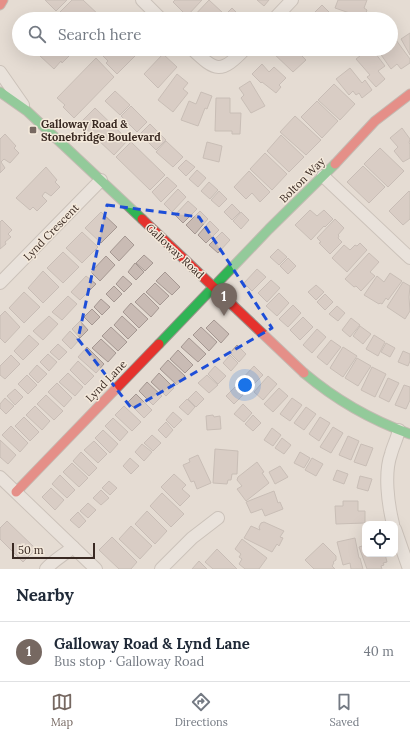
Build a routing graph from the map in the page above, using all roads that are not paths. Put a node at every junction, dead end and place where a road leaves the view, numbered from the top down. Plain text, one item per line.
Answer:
1 (3, 0) edge
2 (142, 0) edge
3 (292, 0) edge
4 (0, 5) edge
5 (154, 12) edge
6 (281, 12) edge
7 (200, 56) edge
8 (238, 56) edge
9 (0, 72) edge
10 (0, 92) edge
11 (410, 94) edge
12 (27, 111) junction
13 (323, 176) junction
14 (101, 180) junction
15 (410, 258) edge
16 (0, 283) edge
17 (214, 286) junction
18 (404, 432) edge
19 (1, 480) edge
20 (16, 492) junction
21 (218, 518) dead end
22 (392, 521) edge
23 (398, 538) edge
24 (73, 546) junction
25 (46, 569) edge
26 (96, 569) edge
27 (161, 569) edge
28 (409, 569) edge

1 - 4 street
2 - 5 street
3 - 6 street
7 - 8 street
9 - 12 street, Galloway Road
10 - 12 street, Galloway Road
11 - 13 street, Bolton Way
12 - 14 street, Galloway Road
13 - 15 street
13 - 17 street, Bolton Way
14 - 16 street, Lynd Crescent
14 - 17 street, Galloway Road
17 - 18 street, Galloway Road
17 - 20 street, Lynd Lane
18 - 22 street
19 - 20 street
20 - 24 street
21 - 27 street
23 - 28 street
24 - 25 street
24 - 26 street

